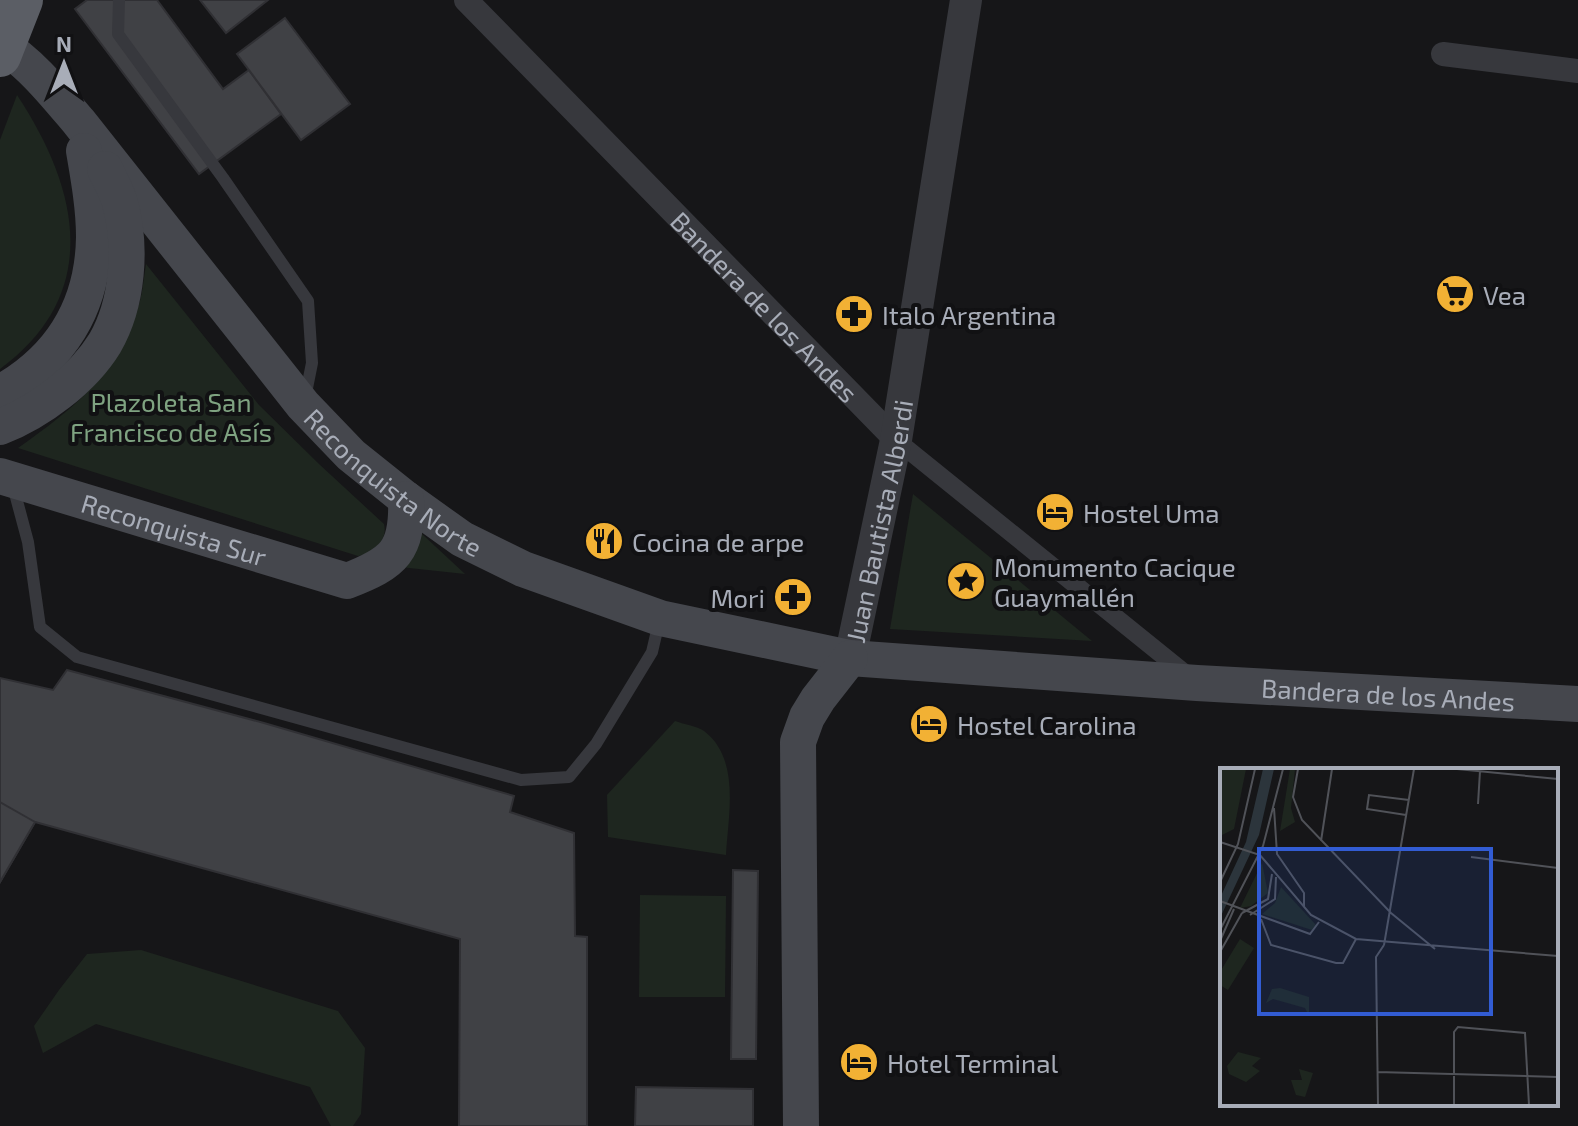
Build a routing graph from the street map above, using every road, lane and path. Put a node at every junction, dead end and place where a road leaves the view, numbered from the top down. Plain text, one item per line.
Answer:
1 (22, 0) edge
2 (119, 0) edge
3 (466, 0) edge
4 (966, 0) edge
5 (1, 49) edge
6 (1443, 54) dead end
7 (1578, 71) edge
8 (79, 122) junction
9 (0, 393) edge
10 (303, 405) junction
11 (0, 427) edge
12 (896, 440) junction
13 (6, 478) edge
14 (406, 499) junction
15 (660, 618) junction
16 (850, 658) junction
17 (1197, 683) junction
18 (1578, 704) edge
19 (801, 1126) edge

1 - 5 highway
2 - 10 lane
3 - 12 street, Bandera de los Andes
4 - 12 street, Juan Bautista Alberdi
5 - 8 main road, Reconquista Norte
6 - 7 street
8 - 9 main road
8 - 10 main road, Reconquista Norte
8 - 11 main road
10 - 14 main road, Reconquista Norte
12 - 16 street, Juan Bautista Alberdi
12 - 17 street, Bandera de los Andes
13 - 14 main road, Reconquista Sur
13 - 15 lane
14 - 15 main road, Reconquista Norte
15 - 16 main road, Reconquista Norte
16 - 17 main road, Bandera de los Andes
16 - 19 main road, Juan Bautista Alberdi
17 - 18 main road, Bandera de los Andes

